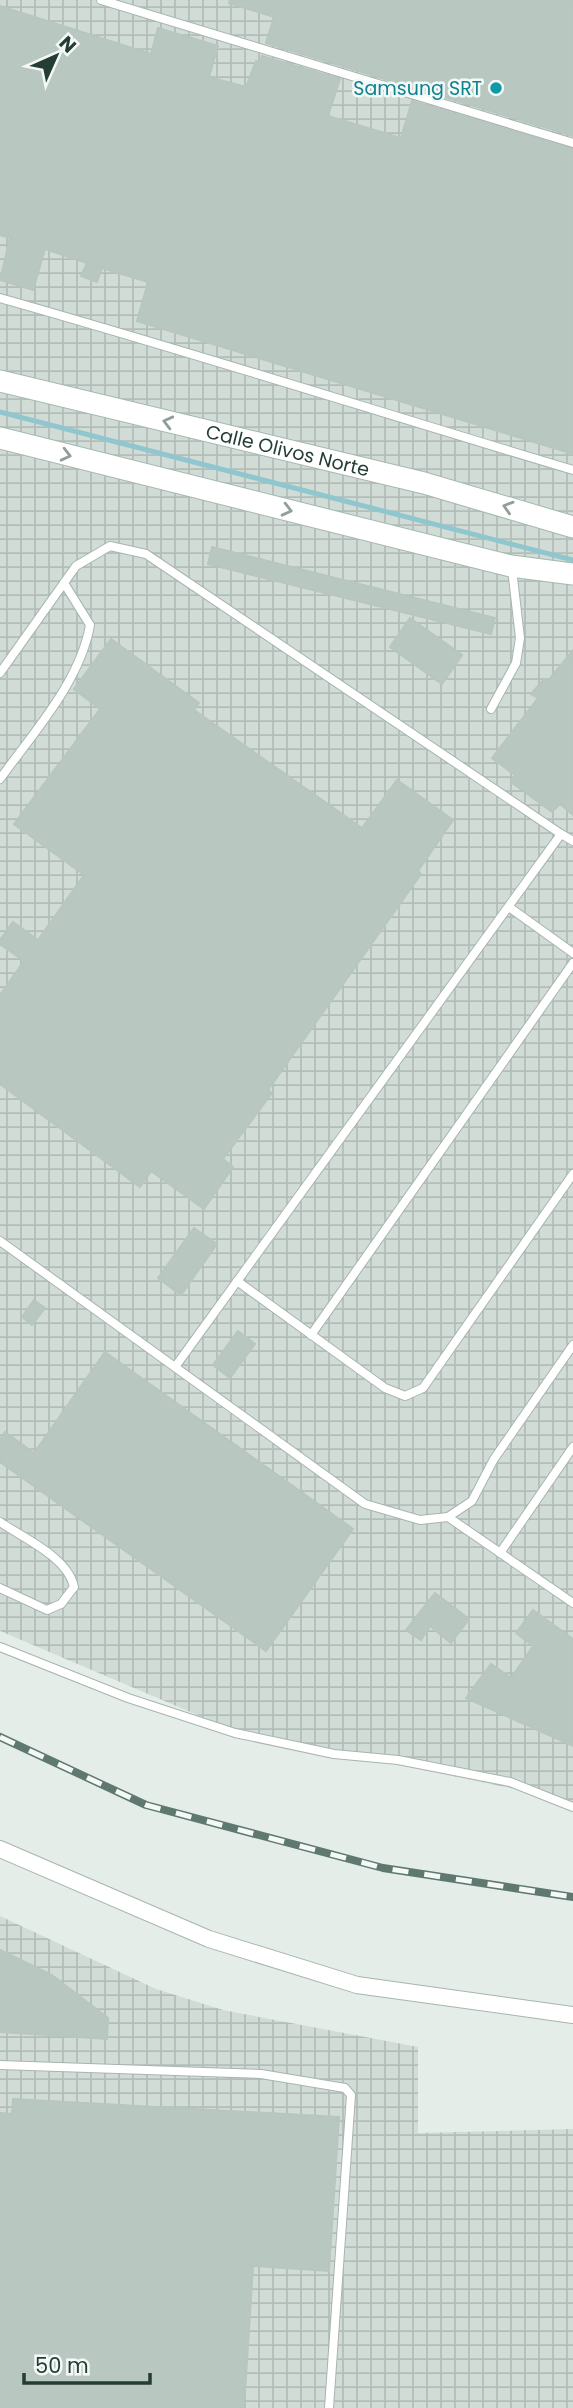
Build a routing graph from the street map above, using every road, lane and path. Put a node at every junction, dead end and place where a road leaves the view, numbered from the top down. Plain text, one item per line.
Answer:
1 (101, 0) edge
2 (573, 143) edge
3 (0, 298) edge
4 (0, 381) edge
5 (0, 438) edge
6 (573, 470) edge
7 (573, 527) edge
8 (511, 566) junction
9 (573, 574) edge
10 (64, 583) junction
11 (0, 673) edge
12 (491, 709) dead end
13 (0, 779) edge
14 (561, 834) junction
15 (573, 841) edge
16 (509, 907) junction
17 (573, 953) edge
18 (573, 963) edge
19 (573, 1174) edge
20 (0, 1241) edge
21 (237, 1281) junction
22 (311, 1335) junction
23 (573, 1345) edge
24 (175, 1367) junction
25 (573, 1447) edge
26 (448, 1517) junction
27 (0, 1522) edge
28 (500, 1553) junction
29 (0, 1588) edge
30 (573, 1603) edge
31 (0, 1647) edge
32 (573, 1807) edge
33 (0, 1849) edge
34 (573, 2015) edge
35 (0, 2065) edge
36 (329, 2408) edge

1 - 2 lane
3 - 6 lane
7 -> 4 main road, Calle Olivos Norte
5 -> 8 main road
8 - 9 main road
8 - 12 lane
10 - 11 lane
10 - 13 lane
10 - 14 lane
14 - 15 lane
14 - 16 lane
16 - 17 lane
16 - 21 lane
18 - 22 lane
19 - 22 lane
20 - 24 lane
21 - 22 lane
21 - 24 lane
23 - 26 lane
24 - 26 lane
25 - 28 lane
26 - 28 lane
27 - 29 lane
28 - 30 lane
31 - 32 lane
33 - 34 street
35 - 36 lane

